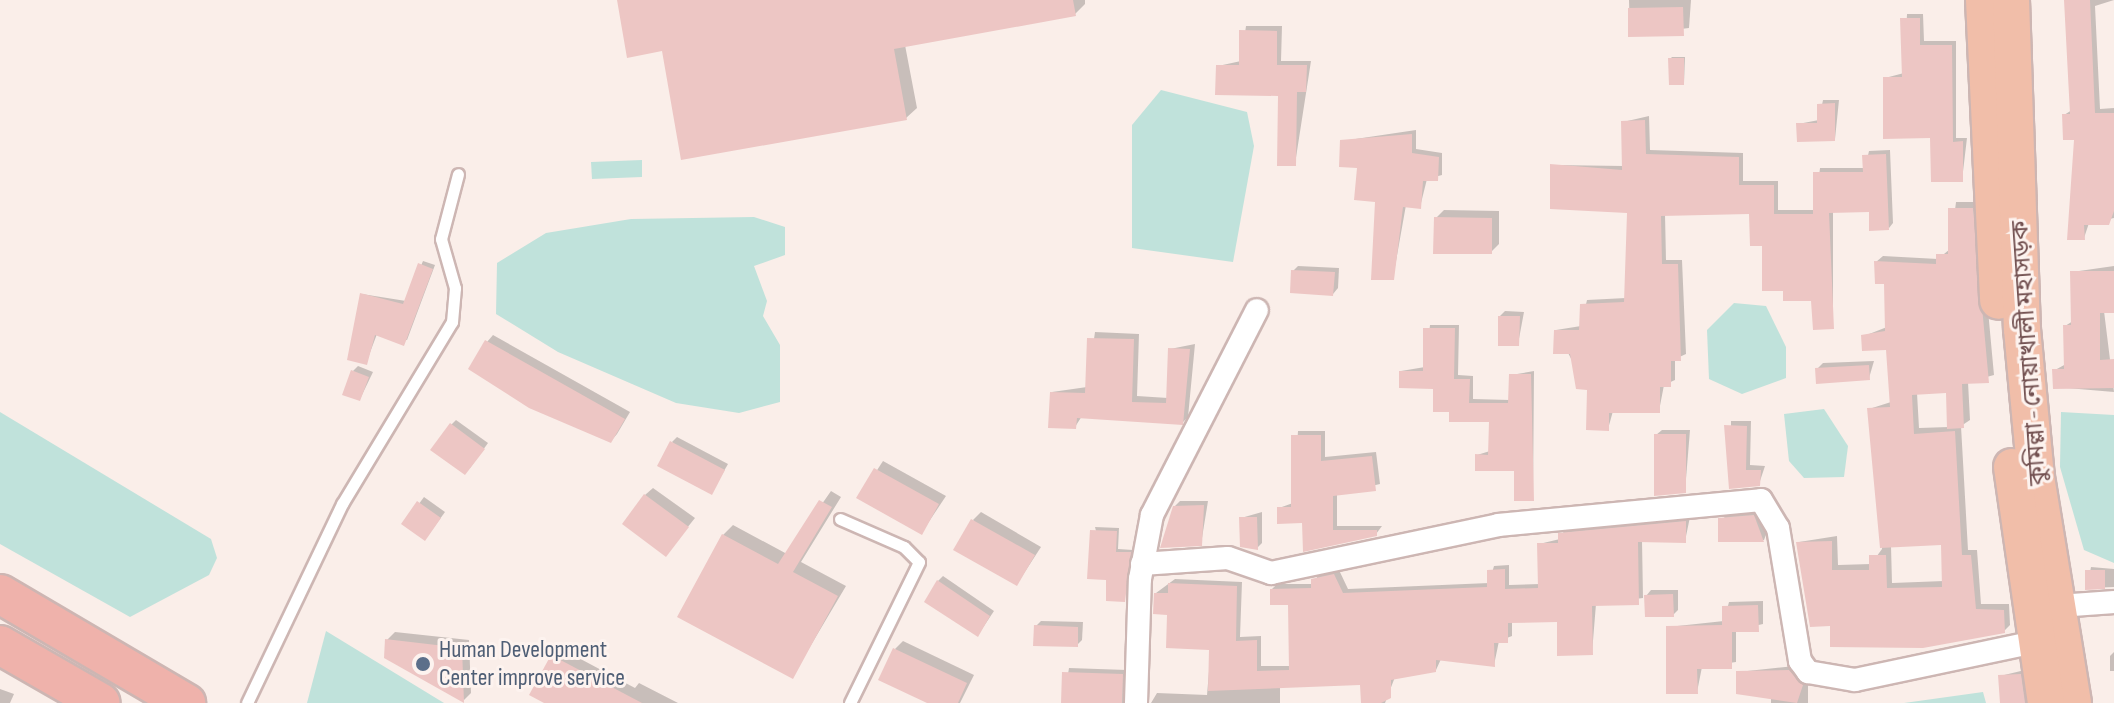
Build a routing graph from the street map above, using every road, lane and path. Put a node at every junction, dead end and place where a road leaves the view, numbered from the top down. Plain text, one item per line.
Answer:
1 (1984, 0) edge
2 (2011, 0) edge
3 (458, 174) dead end
4 (1257, 310) dead end
5 (840, 519) dead end
6 (1142, 564) junction
7 (0, 594) edge
8 (2114, 602) edge
9 (2059, 606) junction
10 (2036, 642) junction
11 (0, 645) edge
12 (101, 703) edge
13 (186, 703) edge
14 (247, 703) edge
15 (850, 703) edge
16 (1136, 703) edge
17 (2046, 703) edge
18 (2073, 703) edge

1 - 10 main road, কুমিল্লা - নোয়াখালী মহাসড়ক
2 - 9 main road, কুমিল্লা - নোয়াখালী মহাসড়ক
3 - 14 lane
4 - 6 street
5 - 15 lane
6 - 10 street
6 - 16 street
7 - 13 highway
8 - 9 street
9 - 18 main road, কুমিল্লা - নোয়াখালী মহাসড়ক
10 - 17 main road, কুমিল্লা - নোয়াখালী মহাসড়ক
11 - 12 highway

